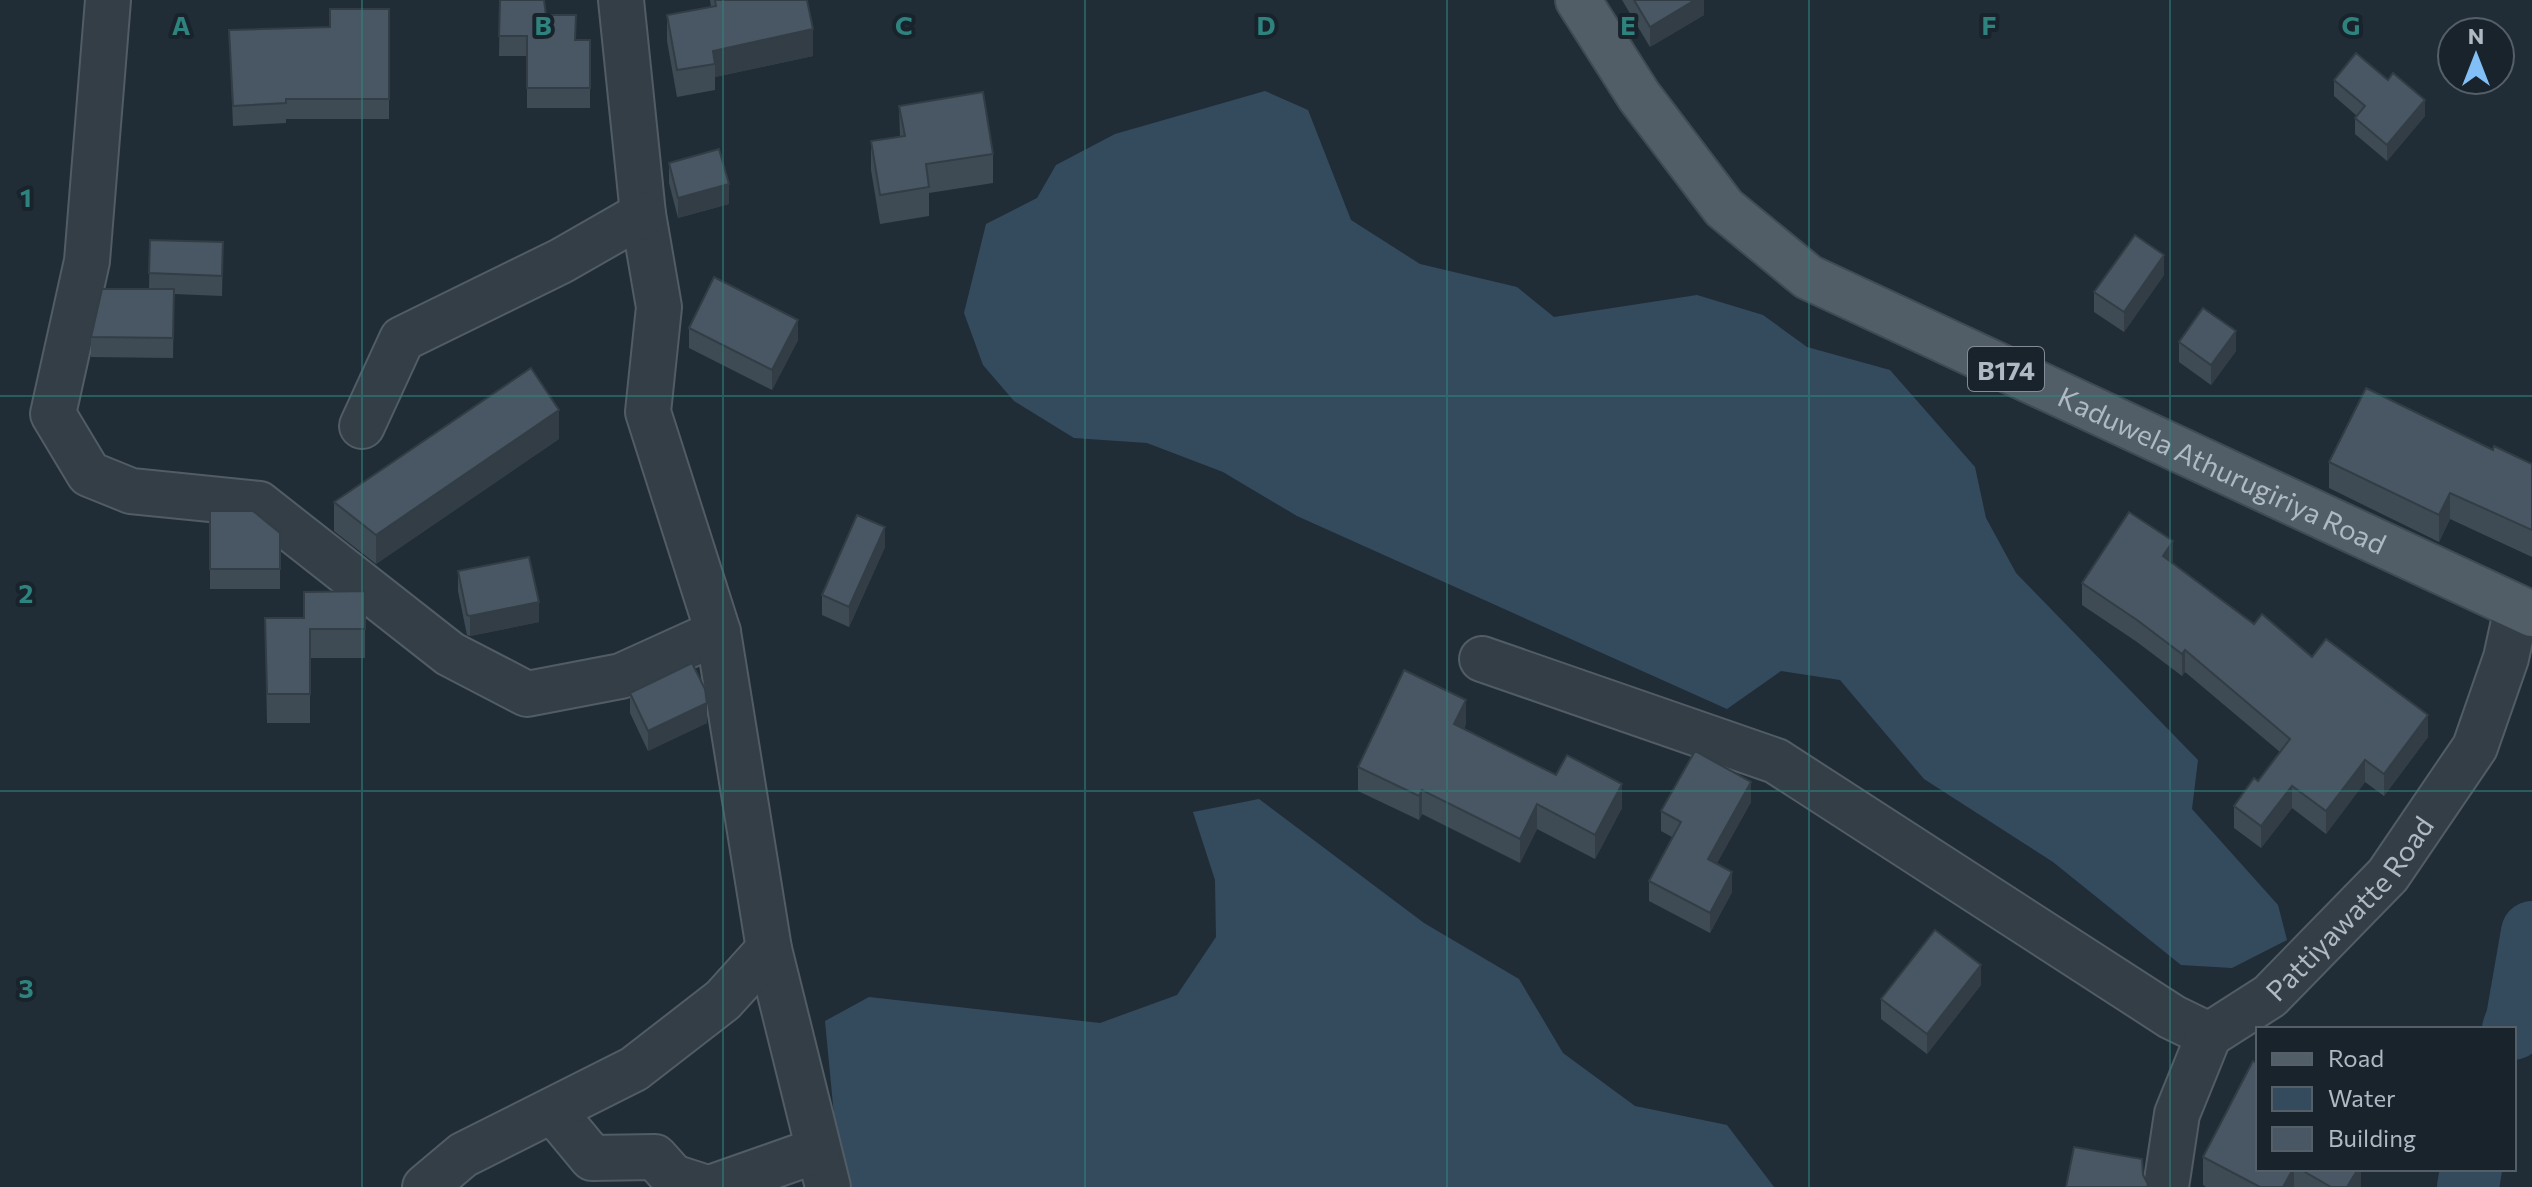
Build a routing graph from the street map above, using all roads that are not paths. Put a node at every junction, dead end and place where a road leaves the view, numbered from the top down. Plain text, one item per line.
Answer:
1 (108, 0) edge
2 (621, 0) edge
3 (1578, 0) edge
4 (643, 214) junction
5 (362, 426) dead end
6 (2525, 611) edge
7 (718, 632) junction
8 (1482, 659) dead end
9 (769, 949) junction
10 (2209, 1035) junction
11 (553, 1111) junction
12 (823, 1168) edge
13 (425, 1187) edge
14 (704, 1187) edge
15 (713, 1187) edge
16 (2166, 1187) edge

1 - 7 street
2 - 4 street
3 - 6 main road, Kaduwela Athurugiriya Road / B174
4 - 5 street
4 - 7 street
6 - 10 street, Pattiyawatte Road
7 - 9 street
8 - 10 street
9 - 11 street
9 - 12 street
10 - 16 street
11 - 13 street
11 - 14 street
12 - 15 street

